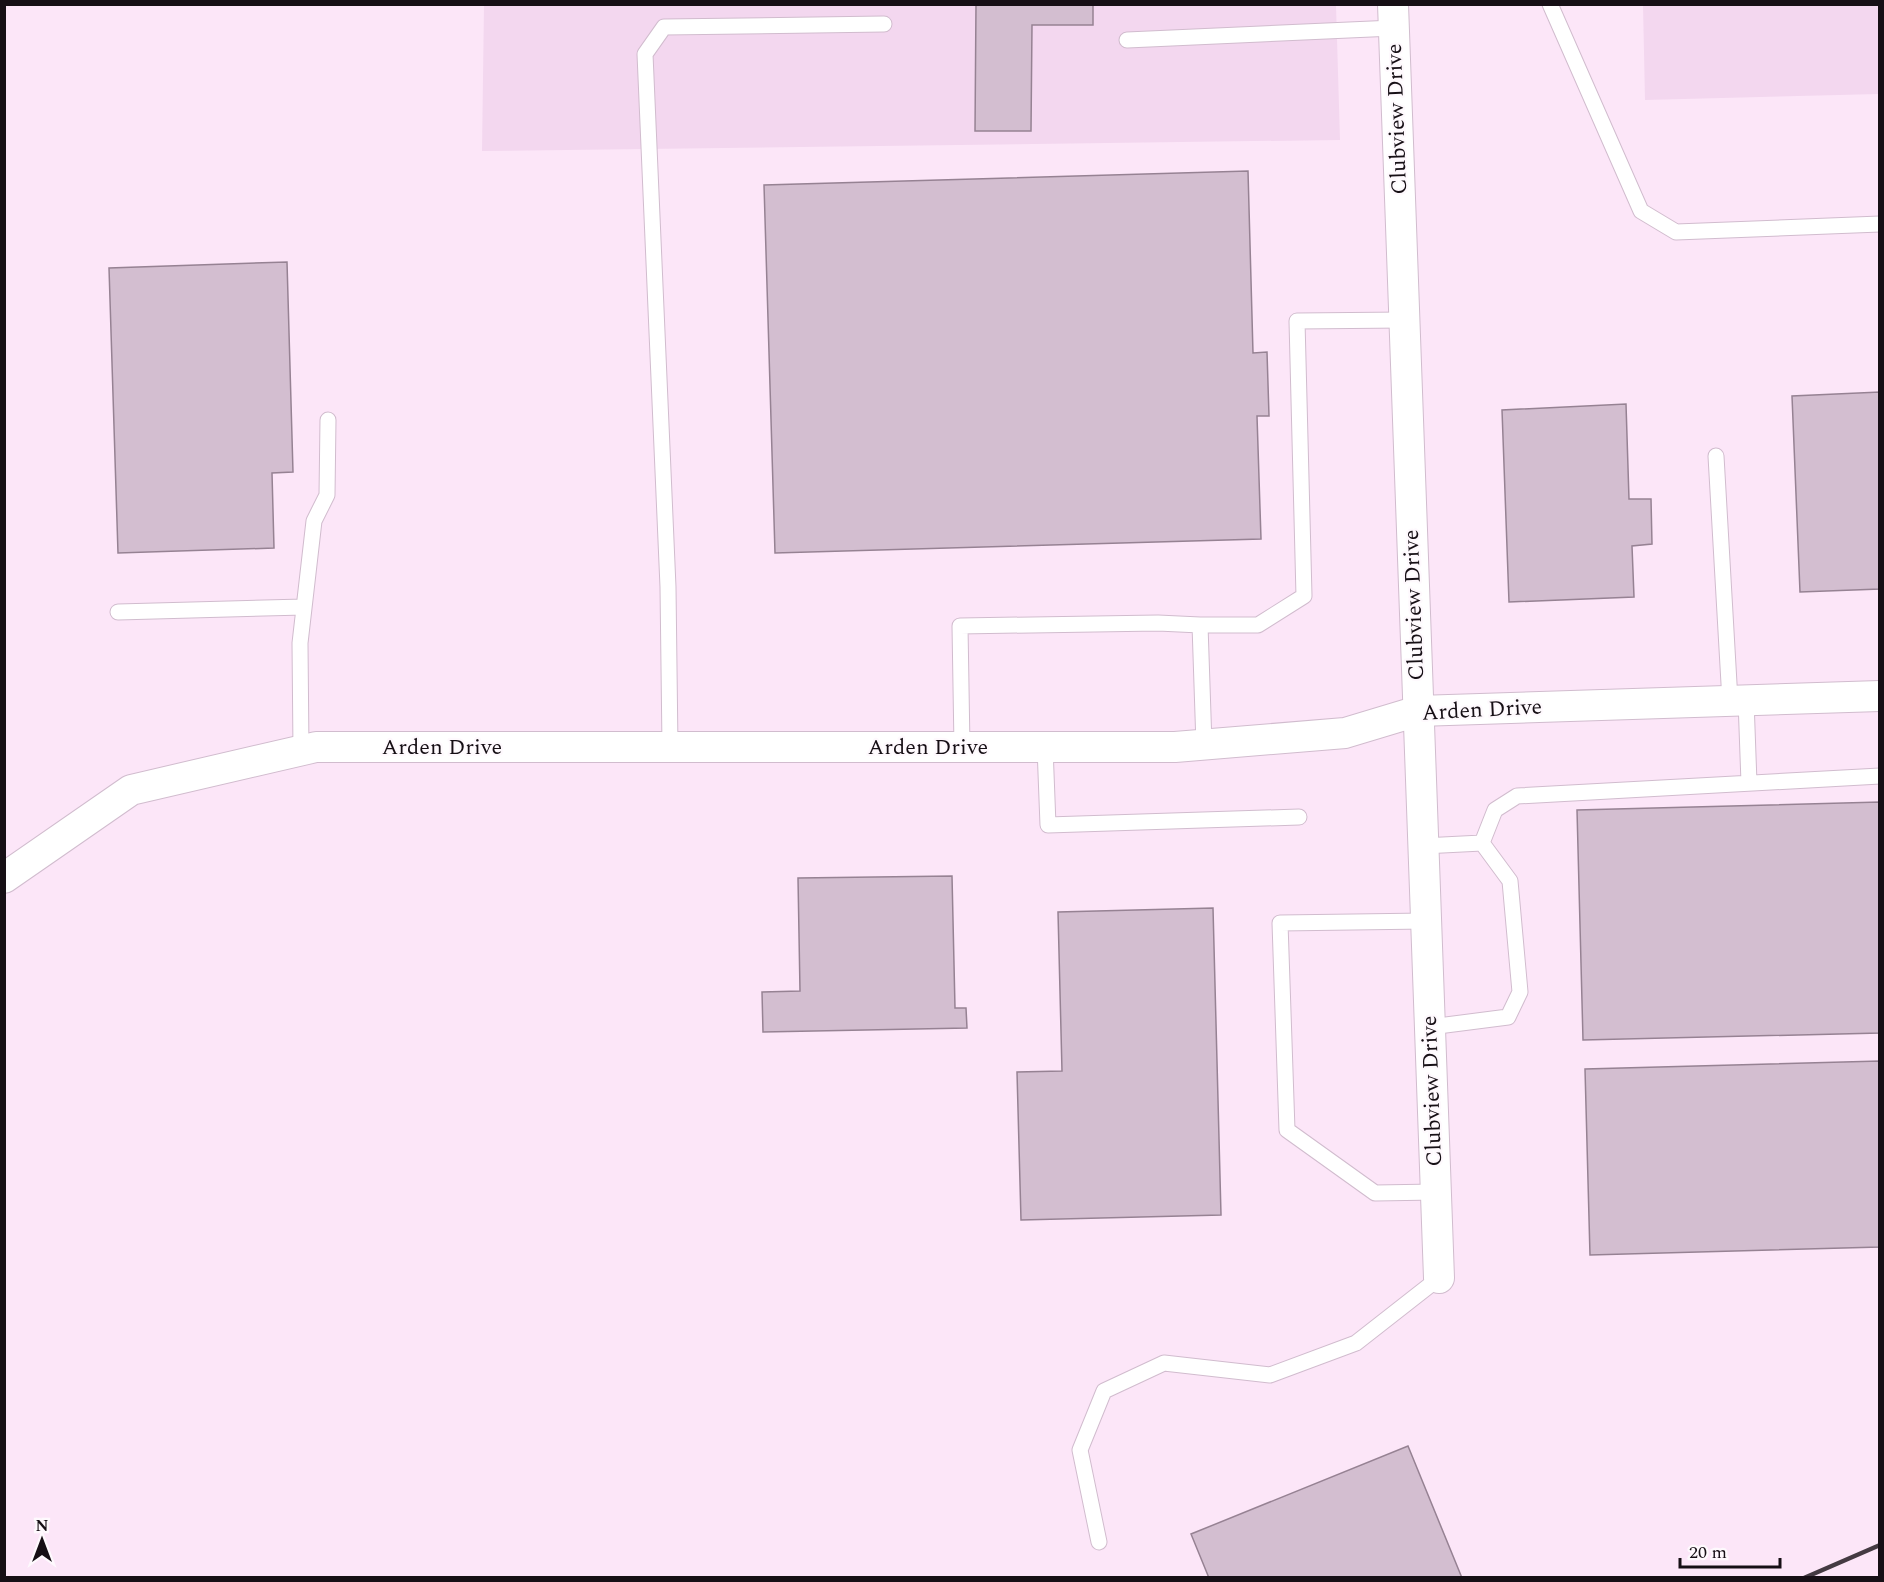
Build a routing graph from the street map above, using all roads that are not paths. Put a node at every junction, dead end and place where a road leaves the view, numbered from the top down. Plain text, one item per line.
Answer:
1 (1550, 4) edge
2 (1394, 16) edge
3 (885, 24) dead end
4 (1127, 40) dead end
5 (1880, 224) edge
6 (1404, 320) junction
7 (328, 420) dead end
8 (1716, 456) dead end
9 (304, 607) junction
10 (118, 612) dead end
11 (1200, 625) junction
12 (1880, 696) edge
13 (1738, 700) junction
14 (1418, 711) junction
15 (1204, 745) junction
16 (670, 747) junction
17 (962, 747) junction
18 (1045, 747) junction
19 (301, 751) junction
20 (1880, 776) edge
21 (1749, 783) junction
22 (1299, 817) dead end
23 (1482, 843) junction
24 (1423, 846) junction
25 (4, 878) edge
26 (1426, 921) junction
27 (1430, 1027) junction
28 (1436, 1192) junction
29 (1439, 1278) joint
30 (1098, 1542) dead end

1 - 5 lane
2 - 4 lane
2 - 6 street, Clubview Drive
3 - 16 lane
6 - 11 lane
6 - 14 street, Clubview Drive
7 - 9 lane
8 - 13 lane
9 - 10 lane
9 - 19 lane
11 - 15 lane
11 - 17 lane
12 - 13 street, Arden Drive
13 - 14 street, Arden Drive
13 - 21 lane
14 - 15 street, Arden Drive
14 - 24 street, Clubview Drive
15 - 18 street, Arden Drive
16 - 17 street, Arden Drive
16 - 19 street, Arden Drive
17 - 18 street, Arden Drive
18 - 22 lane
19 - 25 street, Arden Drive
20 - 21 lane
21 - 23 lane
23 - 24 lane
23 - 27 lane
24 - 26 street, Clubview Drive
26 - 27 street, Clubview Drive
26 - 28 lane
27 - 28 street, Clubview Drive
28 - 29 street, Clubview Drive
29 - 30 lane

